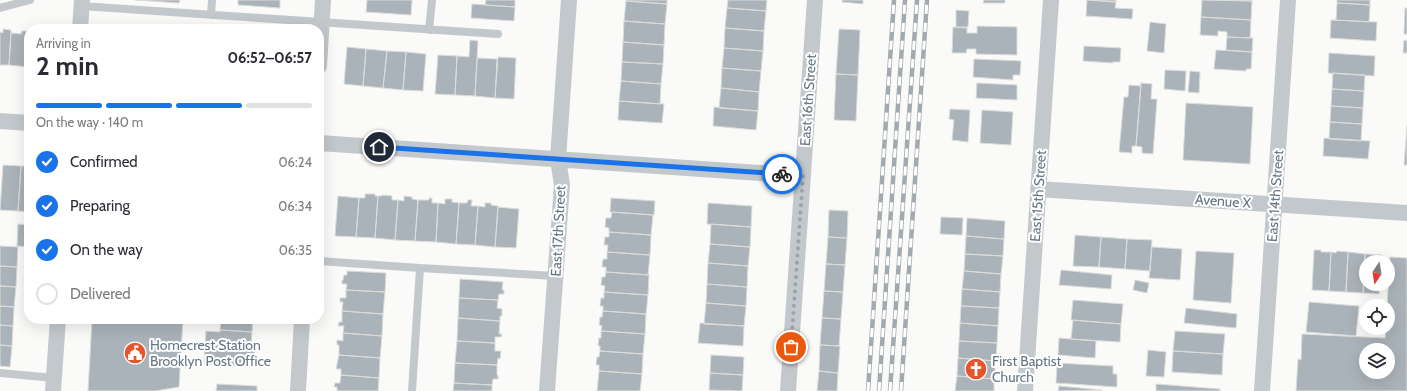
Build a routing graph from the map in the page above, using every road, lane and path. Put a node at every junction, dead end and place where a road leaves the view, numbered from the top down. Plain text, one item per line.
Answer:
1 (30, 0) edge
2 (212, 0) edge
3 (323, 0) edge
4 (432, 0) edge
5 (569, 0) edge
6 (814, 0) edge
7 (1051, 0) edge
8 (1288, 0) edge
9 (82, 3) edge
10 (0, 8) edge
11 (211, 15) junction
12 (322, 23) junction
13 (80, 24) edge
14 (429, 30) junction
15 (498, 34) dead end
16 (0, 121) edge
17 (24, 123) edge
18 (324, 143) edge
19 (558, 159) junction
20 (803, 176) junction
21 (1038, 189) junction
22 (1275, 205) junction
23 (1407, 214) edge
24 (324, 261) edge
25 (420, 268) junction
26 (555, 276) junction
27 (58, 324) edge
28 (302, 324) edge
29 (0, 373) edge
30 (53, 384) edge
31 (298, 391) edge
32 (412, 391) edge
33 (547, 391) edge
34 (788, 391) edge
35 (1025, 391) edge
36 (1262, 391) edge

1 - 10 lane
2 - 11 lane
3 - 12 street
4 - 14 lane
5 - 19 street, East 17th Street
6 - 20 street, East 16th Street
7 - 21 street, East 15th Street
8 - 22 street, East 14th Street
9 - 11 lane
9 - 13 street
11 - 12 lane
12 - 14 lane
14 - 15 lane
16 - 17 street
18 - 19 street
19 - 20 street
19 - 26 street, East 17th Street
20 - 34 street, East 16th Street
21 - 22 street, Avenue X
21 - 35 street, East 15th Street
22 - 23 street, Avenue X
22 - 36 street, East 14th Street
24 - 25 lane
25 - 26 lane
25 - 32 lane
26 - 33 street, East 17th Street
27 - 30 street
28 - 31 street
29 - 30 lane

